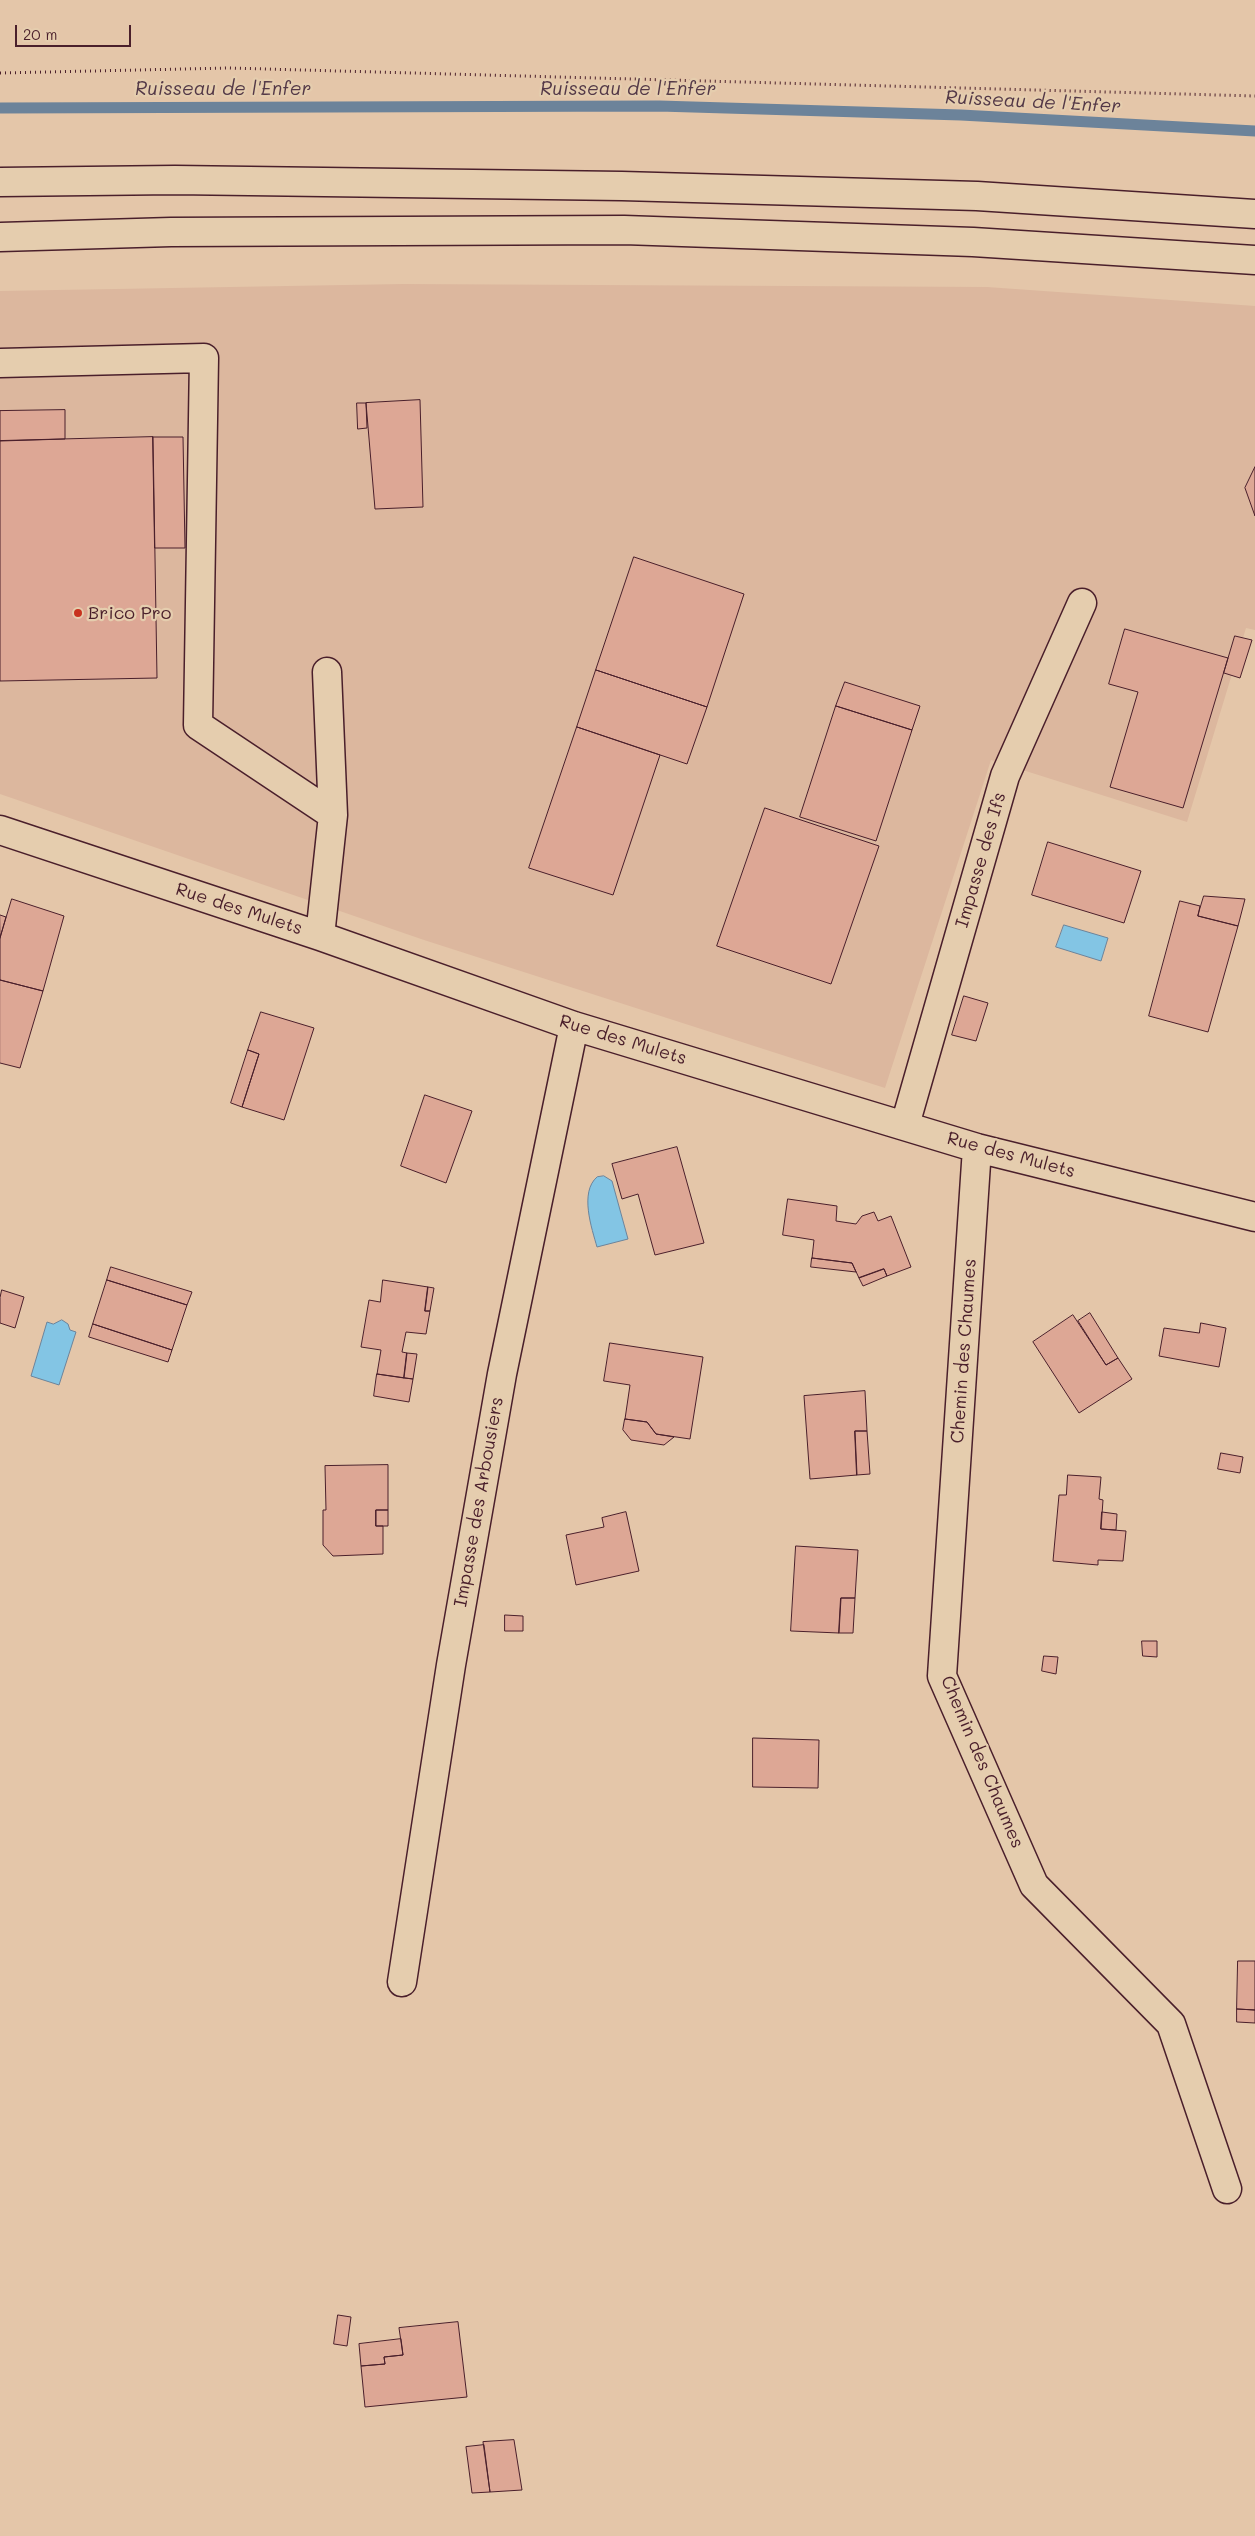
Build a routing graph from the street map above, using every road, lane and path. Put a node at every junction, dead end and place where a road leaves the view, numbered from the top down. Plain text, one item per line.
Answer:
1 (0, 73) edge
2 (1255, 96) edge
3 (0, 182) edge
4 (1255, 214) edge
5 (0, 237) edge
6 (1255, 260) edge
7 (0, 363) edge
8 (1082, 603) dead end
9 (327, 672) dead end
10 (333, 815) junction
11 (0, 830) edge
12 (320, 936) junction
13 (574, 1026) junction
14 (905, 1126) junction
15 (977, 1148) junction
16 (1255, 1217) edge
17 (402, 1982) dead end
18 (1227, 2189) dead end

1 - 2 path
3 - 4 street
5 - 6 street
7 - 10 street
8 - 14 street, Impasse des Ifs
9 - 10 street
10 - 12 street
11 - 12 street, Rue des Mulets
12 - 13 street, Rue des Mulets
13 - 14 street, Rue des Mulets
13 - 17 street, Impasse des Arbousiers
14 - 15 street, Rue des Mulets
15 - 16 street, Rue des Mulets
15 - 18 street, Chemin des Chaumes

